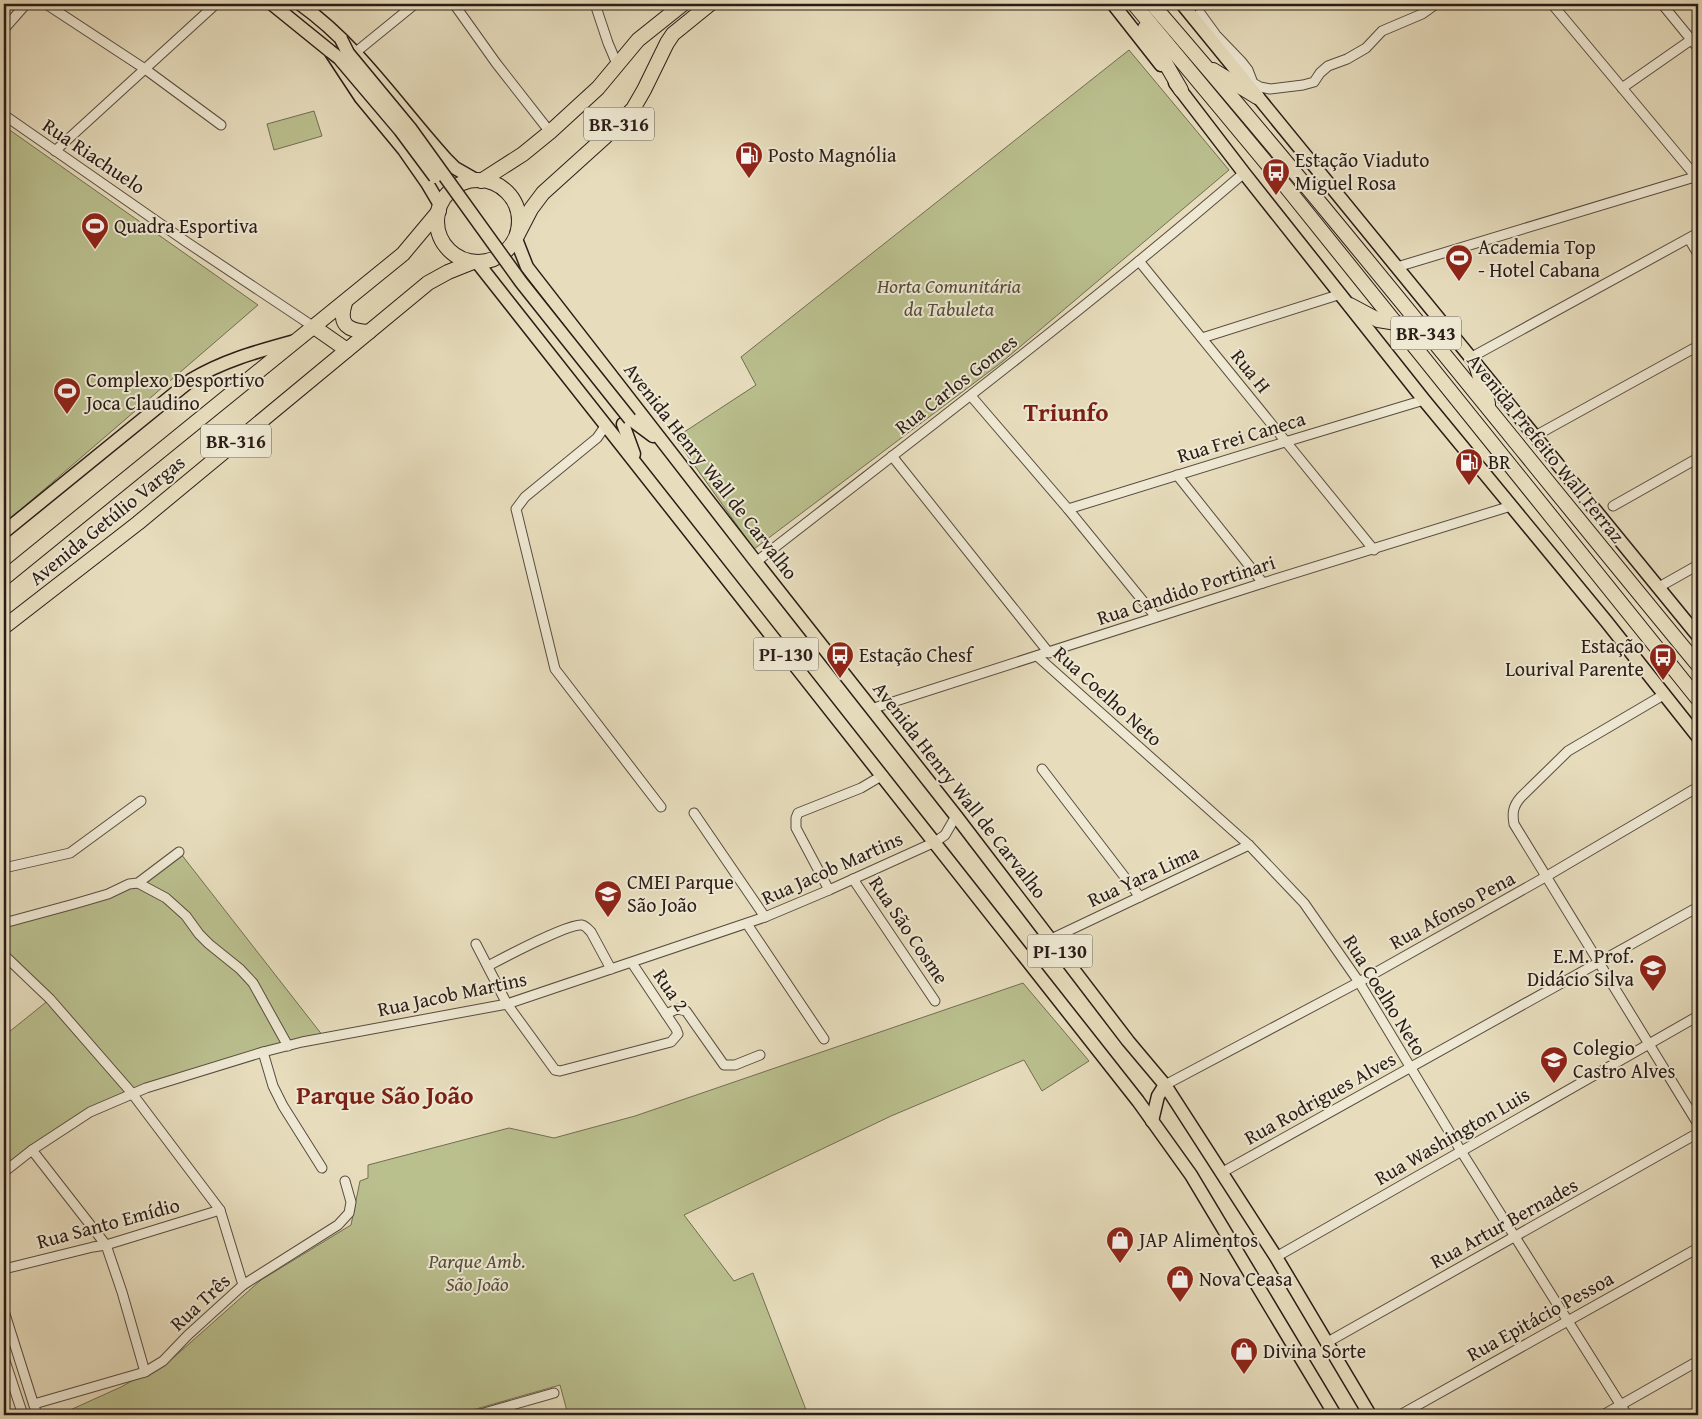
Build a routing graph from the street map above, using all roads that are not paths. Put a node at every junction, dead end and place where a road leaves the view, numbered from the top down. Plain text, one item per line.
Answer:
1 (26, 4) edge
2 (46, 4) edge
3 (216, 4) edge
4 (272, 4) edge
5 (300, 4) edge
6 (415, 4) edge
7 (454, 4) edge
8 (595, 4) edge
9 (682, 4) edge
10 (710, 4) edge
11 (1113, 4) edge
12 (1133, 4) edge
13 (1152, 4) edge
14 (1182, 4) edge
15 (1436, 4) edge
16 (1552, 4) edge
17 (1662, 4) edge
18 (1200, 13) dead end
19 (4, 29) edge
20 (1695, 38) edge
21 (341, 40) junction
22 (1698, 48) edge
23 (330, 51) junction
24 (356, 52) junction
25 (617, 64) junction
26 (1204, 64) junction
27 (145, 69) junction
28 (1251, 84) junction
29 (1622, 88) junction
30 (1181, 90) junction
31 (1257, 97) junction
32 (4, 115) edge
33 (221, 125) dead end
34 (550, 132) junction
35 (55, 151) junction
36 (1244, 173) junction
37 (1698, 177) edge
38 (483, 181) junction
39 (439, 208) junction
40 (1698, 233) edge
41 (516, 238) junction
42 (1689, 238) junction
43 (1698, 254) edge
44 (1139, 261) junction
45 (475, 262) junction
46 (1396, 267) junction
47 (1345, 299) junction
48 (345, 303) junction
49 (1397, 323) junction
50 (314, 327) junction
51 (369, 332) junction
52 (1202, 338) junction
53 (297, 341) junction
54 (1698, 346) edge
55 (347, 350) junction
56 (1473, 361) junction
57 (971, 396) junction
58 (1424, 400) junction
59 (1490, 411) junction
60 (626, 421) junction
61 (606, 425) junction
62 (1535, 436) junction
63 (1285, 442) junction
64 (664, 443) junction
65 (892, 456) junction
66 (1698, 458) edge
67 (638, 466) junction
68 (1177, 475) junction
69 (1511, 506) junction
70 (1612, 506) dead end
71 (1068, 509) junction
72 (4, 532) edge
73 (1374, 550) junction
74 (756, 562) junction
75 (1698, 566) edge
76 (4, 578) edge
77 (1263, 583) junction
78 (1659, 587) junction
79 (1156, 618) junction
80 (4, 627) edge
81 (1698, 636) edge
82 (1048, 652) junction
83 (1038, 656) junction
84 (1698, 665) edge
85 (1665, 694) junction
86 (1698, 699) edge
87 (871, 709) junction
88 (1698, 737) edge
89 (1042, 769) dead end
90 (883, 775) junction
91 (1698, 788) edge
92 (141, 801) dead end
93 (662, 807) dead end
94 (694, 813) dead end
95 (956, 816) junction
96 (934, 842) junction
97 (1249, 845) junction
98 (179, 852) dead end
99 (4, 868) edge
100 (1547, 876) junction
101 (853, 879) junction
102 (138, 883) junction
103 (829, 890) junction
104 (1140, 898) junction
105 (1698, 907) edge
106 (766, 917) junction
107 (4, 923) edge
108 (747, 924) junction
109 (1051, 939) junction
110 (476, 944) dead end
111 (4, 955) edge
112 (632, 962) junction
113 (1600, 962) junction
114 (488, 966) junction
115 (611, 969) junction
116 (1359, 982) junction
117 (935, 1001) dead end
118 (507, 1004) junction
119 (666, 1014) junction
120 (1698, 1016) edge
121 (824, 1039) dead end
122 (1649, 1044) junction
123 (288, 1046) junction
124 (263, 1052) junction
125 (760, 1055) dead end
126 (1410, 1068) junction
127 (1165, 1085) junction
128 (132, 1094) junction
129 (1152, 1121) junction
130 (1698, 1124) edge
131 (1698, 1133) edge
132 (32, 1150) junction
133 (1461, 1152) junction
134 (322, 1168) dead end
135 (4, 1172) edge
136 (1221, 1174) junction
137 (346, 1181) dead end
138 (220, 1210) junction
139 (1516, 1236) junction
140 (106, 1245) junction
141 (1698, 1248) edge
142 (1276, 1258) junction
143 (4, 1269) edge
144 (243, 1285) junction
145 (4, 1312) edge
146 (1568, 1320) junction
147 (1326, 1343) junction
148 (4, 1358) edge
149 (1698, 1362) edge
150 (145, 1372) junction
151 (554, 1393) dead end
152 (34, 1404) junction
153 (1621, 1405) junction
154 (23, 1415) edge
155 (37, 1415) edge
156 (478, 1415) edge
157 (1335, 1415) edge
158 (1370, 1415) edge
159 (1400, 1415) edge
160 (1603, 1415) edge
161 (1627, 1415) edge

1 - 19 street
2 - 27 street
3 - 27 street
4 - 23 main road
5 - 21 main road
6 - 24 street
7 - 34 street
8 - 25 street
9 - 25 highway, Avenida Getúlio Vargas / BR-316
10 - 41 highway, Avenida Getúlio Vargas / BR-316
11 - 30 main road, BR-343
12 - 30 highway
12 - 49 highway, Avenida Prefeito Wall Ferraz
13 - 26 highway, Avenida Prefeito Wall Ferraz / BR-343
14 - 28 main road, Avenida Prefeito Wall Ferraz
15 - 28 street
16 - 29 street
17 - 20 street
18 - 28 street
20 - 22 street
20 - 29 street
21 - 24 main road
21 - 60 main road, bridge
23 - 39 main road
23 - 60 main road, bridge
24 - 38 main road
25 - 34 highway, Avenida Getúlio Vargas / BR-316
26 - 31 highway
26 - 59 highway, Avenida Prefeito Wall Ferraz / BR-343
27 - 33 street
27 - 35 street
28 - 31 main road, Avenida Prefeito Wall Ferraz
29 - 37 street
30 - 36 main road, BR-343
31 - 46 main road, Avenida Prefeito Wall Ferraz
32 - 35 street, Rua Riachuelo
34 - 38 highway, Avenida Getúlio Vargas / BR-316
35 - 50 street, Rua Riachuelo
36 - 44 street, Rua Carlos Gomes
36 - 47 main road, BR-343
37 - 46 street
38 - 39 highway, Avenida Getúlio Vargas / BR-316
38 - 41 highway, Avenida Henry Wall de Carvalho
39 - 45 highway
39 - 48 highway, Avenida Getúlio Vargas / BR-316
40 - 42 street
41 - 45 highway, Avenida Getúlio Vargas / BR-316
41 - 64 main road, Avenida Henry Wall de Carvalho / PI-130
42 - 43 street
42 - 56 street
44 - 52 street, Rua H
44 - 57 street, Rua Carlos Gomes
45 - 51 highway, Avenida Getúlio Vargas / BR-316
45 - 61 main road, PI-130
46 - 56 main road, Avenida Prefeito Wall Ferraz
47 - 49 highway, BR-343
47 - 52 street
47 - 58 main road
48 - 50 highway, Avenida Getúlio Vargas / BR-316
48 - 51 highway
49 - 86 highway, Avenida Prefeito Wall Ferraz / BR-343
50 - 53 highway, Avenida Getúlio Vargas / BR-316
50 - 55 highway
51 - 55 highway, Avenida Getúlio Vargas / BR-316
52 - 63 street, Rua H
53 - 72 main road, Avenida Getúlio Vargas
53 - 76 highway, Avenida Getúlio Vargas / BR-316
54 - 62 street
55 - 80 highway, Avenida Getúlio Vargas / BR-316
56 - 59 highway
56 - 62 main road, Avenida Prefeito Wall Ferraz
57 - 65 street, Rua Carlos Gomes
57 - 71 street
58 - 63 street, Rua Frei Caneca
58 - 69 main road
59 - 84 highway, Avenida Prefeito Wall Ferraz / BR-343
60 - 64 main road
60 - 67 main road
61 - 67 main road, PI-130
61 - 93 street
62 - 78 main road, Avenida Prefeito Wall Ferraz
63 - 68 street, Rua Frei Caneca
63 - 73 street, Rua H
64 - 74 main road, Avenida Henry Wall de Carvalho / PI-130
65 - 74 street, Rua Carlos Gomes
65 - 82 street
66 - 70 street
67 - 90 main road, PI-130
68 - 71 street, Rua Frei Caneca
68 - 77 street
69 - 73 street, Rua Candido Portinari
69 - 85 main road
71 - 79 street
73 - 77 street, Rua Candido Portinari
74 - 87 main road, Avenida Henry Wall de Carvalho / PI-130
75 - 78 street
77 - 79 street, Rua Candido Portinari
78 - 81 main road, Avenida Prefeito Wall Ferraz
79 - 82 street, Rua Candido Portinari
82 - 83 street, Rua Candido Portinari
83 - 87 street, Rua Candido Portinari
83 - 97 street, Rua Coelho Neto
85 - 88 main road
85 - 100 street
87 - 95 main road, Avenida Henry Wall de Carvalho / PI-130
89 - 104 street
90 - 96 main road, PI-130
90 - 103 street
91 - 100 street, Rua Afonso Pena
92 - 99 street
94 - 106 street
95 - 96 street, Rua Jacob Martins
95 - 109 main road, Avenida Henry Wall de Carvalho / PI-130
96 - 101 street, Rua Jacob Martins
96 - 129 main road, PI-130
97 - 104 street, Rua Yara Lima
97 - 116 street, Rua Coelho Neto
98 - 102 street
100 - 113 street
100 - 116 street, Rua Afonso Pena
101 - 103 street, Rua Jacob Martins
101 - 117 street, Rua São Cosme
102 - 107 street
102 - 123 street
103 - 106 street, Rua Jacob Martins
104 - 109 street, Rua Yara Lima
105 - 113 street, Rua Rodrigues Alves
106 - 108 street, Rua Jacob Martins
108 - 112 street, Rua Jacob Martins
108 - 121 street
109 - 127 main road, Avenida Henry Wall de Carvalho / PI-130
110 - 114 street
111 - 128 street
112 - 115 street, Rua Jacob Martins
112 - 119 street, Rua 2
113 - 122 street
113 - 126 street, Rua Rodrigues Alves
114 - 115 street
114 - 118 street
115 - 118 street, Rua Jacob Martins
116 - 126 street, Rua Coelho Neto
116 - 127 street, Rua Afonso Pena
118 - 119 street, Rua 2
118 - 123 street, Rua Jacob Martins
119 - 125 street
120 - 122 street, Rua Washington Luis
122 - 130 street
122 - 133 street, Rua Washington Luis
123 - 124 street, Rua Jacob Martins
124 - 128 street, Rua Jacob Martins
124 - 134 street
126 - 133 street, Rua Coelho Neto
126 - 136 street, Rua Rodrigues Alves
127 - 129 main road
127 - 136 main road, Avenida Henry Wall de Carvalho / PI-130
128 - 132 street, Rua Jacob Martins
128 - 138 street
129 - 157 main road, PI-130
131 - 139 street, Rua Artur Bernades
132 - 135 street, Rua Jacob Martins
132 - 140 street
133 - 139 street, Rua Coelho Neto
133 - 142 street, Rua Washington Luis
136 - 142 main road, Avenida Henry Wall de Carvalho / PI-130
137 - 144 street, Rua Três
138 - 140 street, Rua Santo Emídio
138 - 144 street
139 - 146 street, Rua Coelho Neto
139 - 147 street, Rua Artur Bernades
140 - 143 street, Rua Santo Emídio
140 - 150 street
141 - 146 street, Rua Epitácio Pessoa
142 - 147 main road, Avenida Henry Wall de Carvalho / PI-130
144 - 150 street, Rua Três
145 - 152 street
146 - 153 street, Rua Coelho Neto
146 - 159 street, Rua Epitácio Pessoa
147 - 158 main road, Avenida Henry Wall de Carvalho / PI-130
148 - 154 street
149 - 153 street
150 - 152 street, Rua Três
151 - 156 street
152 - 155 street
153 - 160 street
153 - 161 street, Rua Coelho Neto

